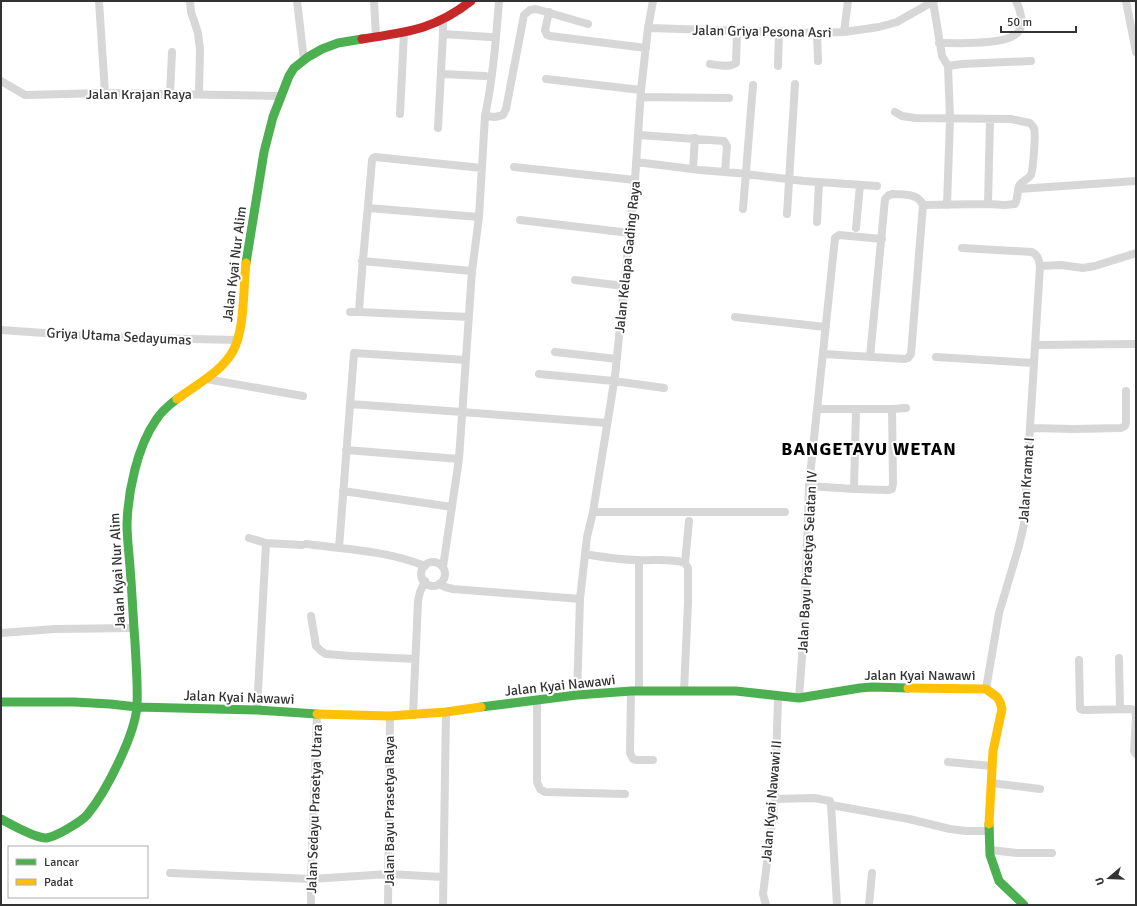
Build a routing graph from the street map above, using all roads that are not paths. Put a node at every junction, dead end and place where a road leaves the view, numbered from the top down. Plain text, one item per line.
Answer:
1 (99, 1) edge
2 (190, 1) edge
3 (297, 1) edge
4 (374, 1) edge
5 (471, 1) edge
6 (499, 1) edge
7 (653, 1) edge
8 (848, 1) edge
9 (933, 1) edge
10 (1016, 1) edge
11 (1126, 1) edge
12 (548, 12) junction
13 (443, 19) junction
14 (588, 24) dead end
15 (648, 28) junction
16 (737, 31) junction
17 (404, 32) junction
18 (779, 32) junction
19 (844, 32) junction
20 (817, 33) junction
21 (443, 34) junction
22 (376, 36) junction
23 (490, 37) dead end
24 (939, 43) junction
25 (646, 48) junction
26 (172, 52) dead end
27 (1136, 52) edge
28 (304, 60) junction
29 (818, 61) dead end
30 (1031, 61) dead end
31 (710, 64) dead end
32 (778, 66) dead end
33 (948, 66) junction
34 (441, 74) junction
35 (485, 76) dead end
36 (546, 79) dead end
37 (1, 81) edge
38 (795, 84) dead end
39 (753, 85) dead end
40 (105, 93) junction
41 (170, 94) junction
42 (199, 94) junction
43 (641, 94) junction
44 (281, 96) junction
45 (728, 98) dead end
46 (895, 112) dead end
47 (400, 114) dead end
48 (485, 116) junction
49 (950, 118) junction
50 (990, 119) junction
51 (438, 128) dead end
52 (638, 135) junction
53 (695, 138) junction
54 (636, 162) junction
55 (514, 167) dead end
56 (482, 168) junction
57 (693, 170) junction
58 (726, 172) junction
59 (747, 174) junction
60 (789, 179) junction
61 (635, 180) junction
62 (1136, 181) edge
63 (819, 182) junction
64 (860, 185) junction
65 (877, 186) dead end
66 (1019, 189) junction
67 (988, 204) junction
68 (923, 205) junction
69 (947, 205) junction
70 (368, 208) junction
71 (743, 209) dead end
72 (786, 214) dead end
73 (479, 217) junction
74 (520, 220) dead end
75 (817, 222) dead end
76 (856, 228) dead end
77 (630, 233) junction
78 (882, 239) junction
79 (962, 248) dead end
80 (1136, 253) edge
81 (362, 261) junction
82 (1040, 266) junction
83 (472, 271) junction
84 (575, 280) dead end
85 (624, 286) junction
86 (350, 312) dead end
87 (359, 312) junction
88 (735, 316) dead end
89 (469, 317) junction
90 (826, 327) junction
91 (1, 330) edge
92 (238, 340) junction
93 (1136, 344) edge
94 (1035, 345) junction
95 (555, 352) dead end
96 (824, 354) junction
97 (870, 357) junction
98 (936, 357) dead end
99 (617, 358) junction
100 (466, 360) junction
101 (1034, 362) junction
102 (538, 374) dead end
103 (206, 379) junction
104 (614, 381) junction
105 (664, 388) dead end
106 (1126, 391) dead end
107 (303, 396) dead end
108 (350, 404) junction
109 (906, 408) dead end
110 (817, 409) junction
111 (856, 409) junction
112 (892, 409) junction
113 (462, 412) junction
114 (607, 424) junction
115 (1030, 428) junction
116 (346, 450) junction
117 (459, 459) junction
118 (809, 486) junction
119 (854, 489) junction
120 (343, 492) junction
121 (452, 507) junction
122 (593, 512) junction
123 (785, 512) dead end
124 (689, 521) dead end
125 (249, 538) dead end
126 (266, 542) junction
127 (339, 548) junction
128 (585, 554) junction
129 (639, 560) junction
130 (686, 563) junction
131 (425, 566) junction
132 (443, 567) junction
133 (424, 581) junction
134 (439, 584) junction
135 (580, 599) junction
136 (311, 616) dead end
137 (134, 628) junction
138 (1, 633) edge
139 (415, 658) junction
140 (1119, 658) dead end
141 (1079, 660) dead end
142 (986, 689) junction
143 (635, 691) junction
144 (684, 691) junction
145 (578, 696) junction
146 (778, 696) junction
147 (799, 698) junction
148 (537, 701) junction
149 (1, 702) edge
150 (137, 707) junction
151 (1120, 709) junction
152 (257, 710) junction
153 (1135, 710) edge
154 (446, 712) junction
155 (318, 714) junction
156 (412, 715) junction
157 (390, 716) junction
158 (1136, 754) edge
159 (653, 760) dead end
160 (948, 762) dead end
161 (992, 766) junction
162 (991, 783) junction
163 (1040, 789) dead end
164 (624, 794) dead end
165 (775, 799) junction
166 (831, 805) junction
167 (1, 819) edge
168 (990, 830) junction
169 (990, 850) junction
170 (1052, 853) dead end
171 (170, 873) dead end
172 (872, 873) dead end
173 (389, 874) junction
174 (443, 877) junction
175 (311, 879) junction
176 (312, 905) edge
177 (388, 905) edge
178 (443, 905) edge
179 (766, 905) edge
180 (837, 905) edge
181 (869, 905) edge
182 (1024, 905) edge

1 - 40 street
2 - 42 street
3 - 28 street
4 - 22 street
5 - 13 street, Jalan Kyai Nur Alim
6 - 48 street
7 - 15 street, Jalan Kelapa Gading Raya
8 - 19 street, Jalan Griya Pesona Asri
9 - 19 street
9 - 24 street
10 - 24 street
11 - 27 street
12 - 14 street
12 - 25 street
12 - 48 street
13 - 17 street, Jalan Kyai Nur Alim
13 - 21 street
15 - 16 street, Jalan Griya Pesona Asri
15 - 25 street, Jalan Kelapa Gading Raya
16 - 18 street, Jalan Griya Pesona Asri
16 - 31 street
17 - 22 street, Jalan Kyai Nur Alim
17 - 47 street
18 - 20 street, Jalan Griya Pesona Asri
18 - 32 street
19 - 20 street, Jalan Griya Pesona Asri
20 - 29 street
21 - 23 street
21 - 34 street
22 - 28 street, Jalan Kyai Nur Alim
24 - 33 street
25 - 43 street, Jalan Kelapa Gading Raya
26 - 41 street
28 - 44 street, Jalan Kyai Nur Alim
30 - 33 street
33 - 49 street
34 - 35 street
34 - 51 street
36 - 43 street
37 - 40 street, Jalan Krajan Raya
38 - 60 street
39 - 59 street
40 - 41 street, Jalan Krajan Raya
41 - 42 street, Jalan Krajan Raya
42 - 44 street, Jalan Krajan Raya
43 - 45 street
43 - 52 street, Jalan Kelapa Gading Raya
44 - 92 street, Jalan Kyai Nur Alim
46 - 49 street
48 - 56 street
49 - 50 street
49 - 69 street
50 - 66 street
50 - 67 street
52 - 53 street
52 - 54 street, Jalan Kelapa Gading Raya
53 - 57 street
53 - 58 street
54 - 57 street
54 - 61 street, Jalan Kelapa Gading Raya
55 - 61 street
56 - 70 street
56 - 73 street
57 - 58 street
58 - 59 street
59 - 60 street
59 - 71 street
60 - 63 street
60 - 72 street
61 - 77 street, Jalan Kelapa Gading Raya
62 - 66 street
63 - 64 street
63 - 75 street
64 - 65 street
64 - 76 street
66 - 67 street
67 - 69 street
68 - 69 street
68 - 78 street
68 - 97 street
70 - 73 street
70 - 81 street
73 - 83 street
74 - 77 street
77 - 85 street, Jalan Kelapa Gading Raya
78 - 90 street, Jalan Bayu Prasetya Selatan IV
78 - 97 street
79 - 82 street
80 - 82 street
81 - 83 street
81 - 87 street
82 - 94 street, Jalan Kramat I
83 - 89 street
84 - 85 street
85 - 99 street, Jalan Kelapa Gading Raya
86 - 87 street
87 - 89 street
88 - 90 street
89 - 100 street
90 - 96 street, Jalan Bayu Prasetya Selatan IV
91 - 92 street, Griya Utama Sedayumas
92 - 103 street, Jalan Kyai Nur Alim
93 - 94 street
94 - 101 street, Jalan Kramat I
95 - 99 street
96 - 97 street
96 - 110 street, Jalan Bayu Prasetya Selatan IV
98 - 101 street
99 - 104 street, Jalan Kelapa Gading Raya
100 - 108 street
100 - 113 street
101 - 115 street, Jalan Kramat I
102 - 104 street
103 - 107 street
103 - 137 street, Jalan Kyai Nur Alim
104 - 105 street
104 - 114 street, Jalan Kelapa Gading Raya
106 - 115 street
108 - 113 street
108 - 116 street
109 - 112 street
110 - 111 street
110 - 118 street, Jalan Bayu Prasetya Selatan IV
111 - 112 street
111 - 119 street
112 - 119 street
113 - 114 street
113 - 117 street
114 - 122 street, Jalan Kelapa Gading Raya
115 - 142 street, Jalan Kramat I
116 - 117 street
116 - 120 street
117 - 121 street
118 - 119 street
118 - 147 street, Jalan Bayu Prasetya Selatan IV
120 - 121 street
120 - 127 street
121 - 132 street
122 - 123 street
122 - 128 street, Jalan Kelapa Gading Raya
124 - 130 street
125 - 126 street
126 - 127 street
126 - 152 street
127 - 131 street
128 - 129 street
128 - 135 street, Jalan Kelapa Gading Raya
129 - 130 street
129 - 143 street
130 - 144 street
131 - 132 street
131 - 133 street
132 - 134 street
133 - 134 street
133 - 139 street
134 - 135 street
135 - 145 street, Jalan Kelapa Gading Raya
136 - 139 street
137 - 138 street
137 - 150 street, Jalan Kyai Nur Alim
139 - 156 street
140 - 151 street
141 - 151 street
142 - 147 street, Jalan Kyai Nawawi
142 - 161 street
143 - 144 street, Jalan Kyai Nawawi
143 - 145 street, Jalan Kyai Nawawi
143 - 159 street
144 - 146 street, Jalan Kyai Nawawi
145 - 148 street, Jalan Kyai Nawawi
146 - 147 street, Jalan Kyai Nawawi
146 - 165 street, Jalan Kyai Nawawi II
148 - 154 street, Jalan Kyai Nawawi
148 - 164 street
149 - 150 street, Jalan Kyai Nawawi
150 - 152 street, Jalan Kyai Nawawi
150 - 167 street, Jalan Kyai Nur Alim
151 - 153 street
152 - 155 street, Jalan Kyai Nawawi
153 - 158 street
154 - 156 street, Jalan Kyai Nawawi
154 - 174 street
155 - 157 street, Jalan Kyai Nawawi
155 - 175 street, Jalan Sedayu Prasetya Utara
156 - 157 street, Jalan Kyai Nawawi
157 - 173 street, Jalan Bayu Prasetya Raya
160 - 161 street
161 - 162 street
162 - 163 street
162 - 168 street
165 - 166 street
165 - 179 street, Jalan Kyai Nawawi II
166 - 168 street
166 - 180 street
168 - 169 street
169 - 170 street
169 - 182 street
171 - 175 street
172 - 181 street
173 - 174 street
173 - 175 street
173 - 177 street, Jalan Bayu Prasetya Raya
174 - 178 street
175 - 176 street, Jalan Sedayu Prasetya Utara

